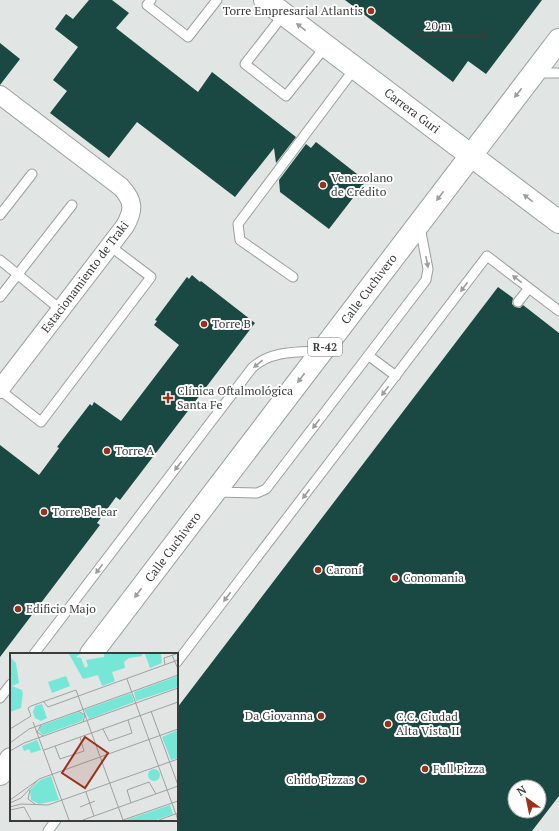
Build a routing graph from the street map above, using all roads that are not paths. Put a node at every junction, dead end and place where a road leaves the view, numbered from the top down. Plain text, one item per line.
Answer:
1 (151, 0) edge
2 (217, 0) edge
3 (265, 0) edge
4 (284, 14) junction
5 (559, 40) edge
6 (326, 46) junction
7 (355, 68) junction
8 (534, 73) junction
9 (559, 73) edge
10 (0, 95) edge
11 (471, 155) junction
12 (32, 174) dead end
13 (72, 205) dead end
14 (0, 215) edge
15 (559, 222) edge
16 (419, 223) junction
17 (110, 246) junction
18 (0, 260) edge
19 (18, 275) junction
20 (293, 277) dead end
21 (529, 288) junction
22 (0, 297) edge
23 (518, 302) dead end
24 (61, 310) junction
25 (559, 311) edge
26 (322, 350) junction
27 (369, 356) junction
28 (396, 376) junction
29 (0, 390) edge
30 (215, 492) junction
31 (35, 653) edge
32 (92, 653) edge
33 (178, 661) edge
34 (10, 685) edge
35 (0, 698) edge
36 (10, 760) edge
37 (0, 774) edge
38 (55, 821) edge
39 (48, 831) edge

1 - 2 lane
3 - 4 main road, Carrera Guri
6 -> 4 main road, Carrera Guri
4 - 6 lane
5 - 8 main road, Calle Cuchivero / R-42
6 - 7 main road, Carrera Guri
7 - 11 main road, Carrera Guri
7 - 20 lane
8 - 9 lane
8 -> 11 main road, Calle Cuchivero / R-42
10 - 17 street, Estacionamiento de Traki
15 -> 11 main road, Carrera Guri
11 -> 16 main road, Calle Cuchivero / R-42
12 - 14 lane
13 - 19 lane
16 - 26 main road, Calle Cuchivero / R-42
16 -> 27 lane
17 - 24 street, Estacionamiento de Traki
17 - 29 lane
18 - 19 lane
19 - 22 lane
19 - 24 lane
21 - 23 lane
21 - 25 lane
21 -> 28 lane
24 - 29 street, Estacionamiento de Traki
26 -> 30 main road, Calle Cuchivero / R-42
26 -> 31 lane
27 - 28 lane
27 -> 30 lane
28 -> 33 lane
30 -> 32 main road, Calle Cuchivero / R-42
34 - 35 lane
36 - 37 main road
38 - 39 lane

